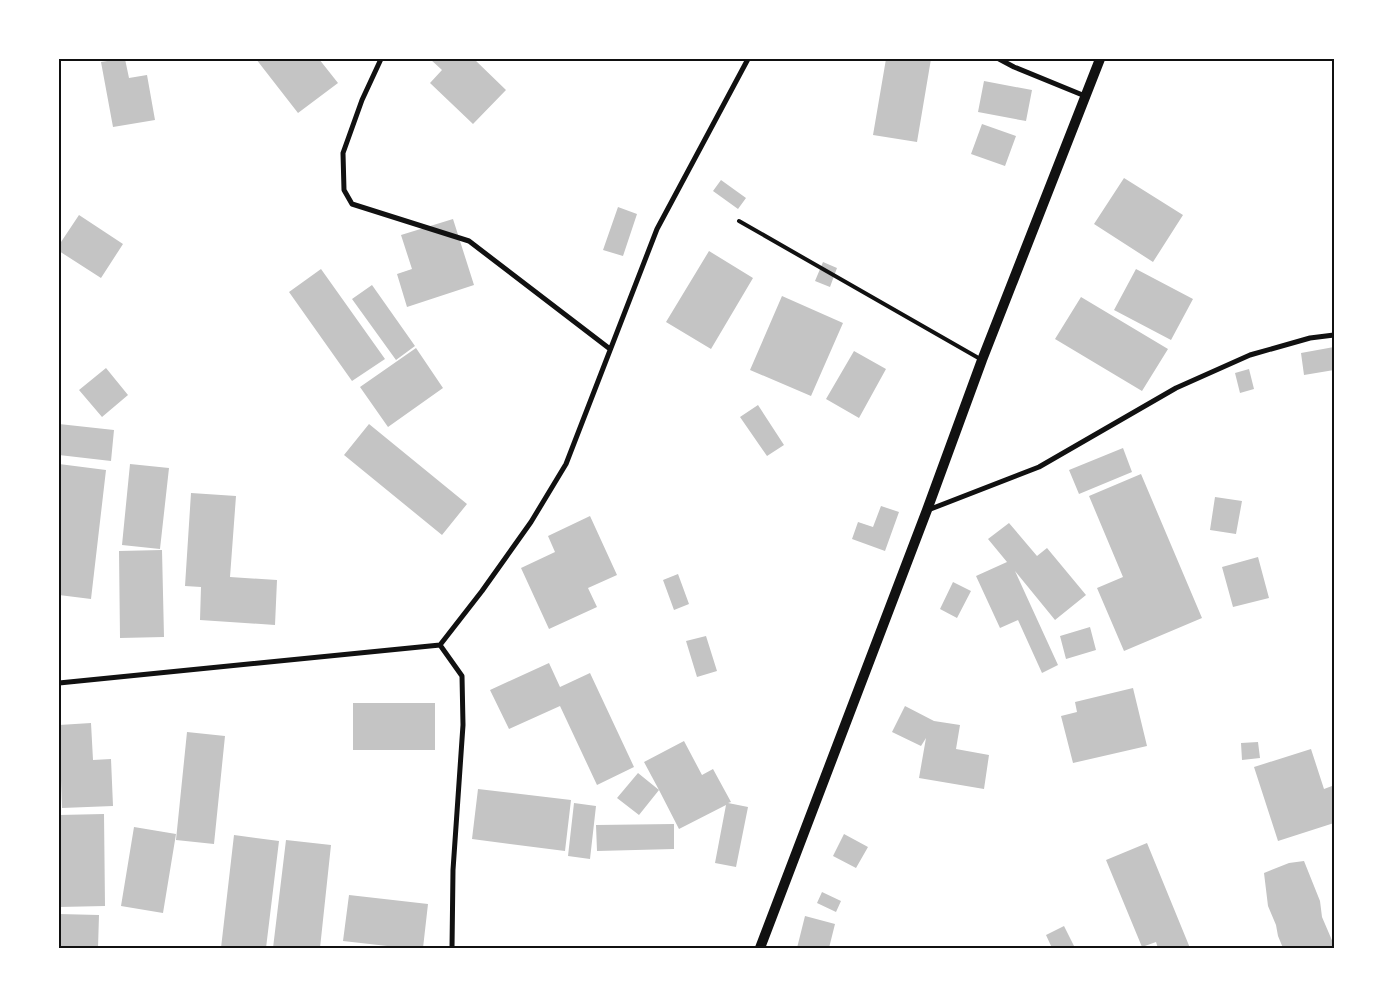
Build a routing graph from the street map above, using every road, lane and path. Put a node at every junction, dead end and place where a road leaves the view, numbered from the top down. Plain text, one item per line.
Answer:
1 (381, 59) edge
2 (748, 59) edge
3 (1000, 59) edge
4 (1100, 59) edge
5 (1085, 96) junction
6 (739, 221) dead end
7 (1334, 335) edge
8 (610, 349) junction
9 (982, 360) junction
10 (927, 510) junction
11 (440, 645) junction
12 (59, 683) edge
13 (452, 948) edge
14 (760, 948) edge

1 - 8 street
2 - 8 street
3 - 5 street
4 - 5 main road
5 - 9 main road
6 - 9 lane
7 - 10 street
8 - 11 street
9 - 10 main road
10 - 14 main road
11 - 12 street
11 - 13 street

